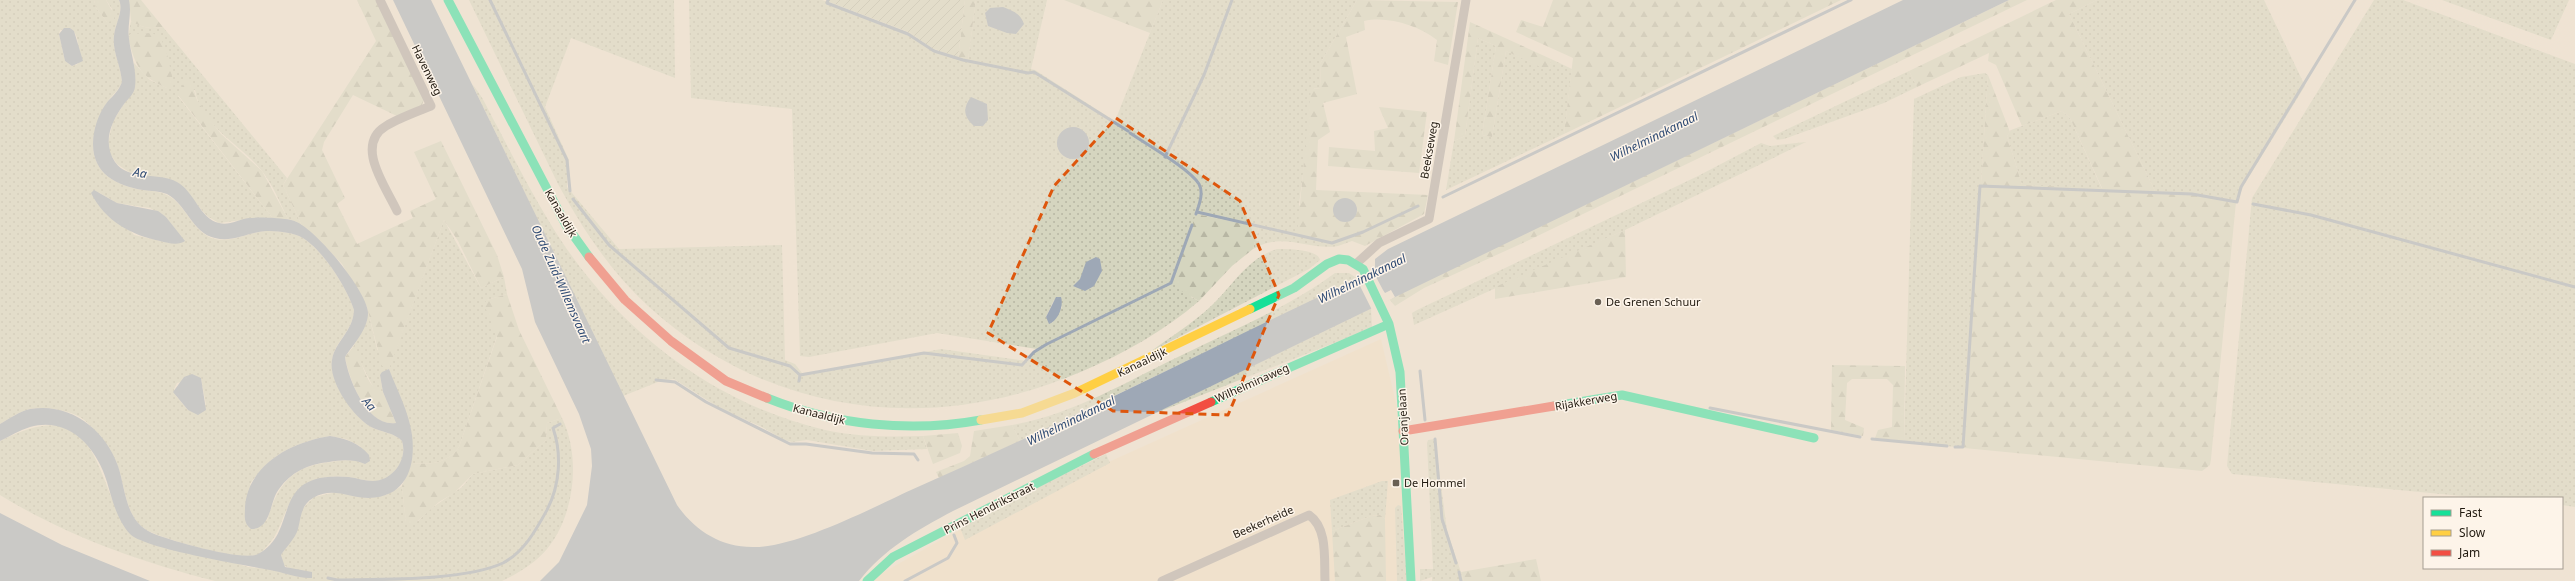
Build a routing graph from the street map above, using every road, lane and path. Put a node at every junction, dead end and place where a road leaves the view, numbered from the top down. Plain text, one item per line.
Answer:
1 (380, 0) edge
2 (448, 0) edge
3 (1466, 0) edge
4 (397, 211) dead end
5 (1360, 266) junction
6 (1389, 324) junction
7 (1404, 431) junction
8 (1814, 438) dead end
9 (1116, 443) joint
10 (867, 581) edge
11 (1162, 581) edge
12 (1325, 581) edge
13 (1411, 581) edge

1 - 4 street, Havenweg
2 - 5 main road, Kanaaldijk
3 - 5 street, Beekseweg
5 - 6 main road, Oranjelaan
6 - 7 main road, Oranjelaan
6 - 9 main road, Wilhelminaweg
7 - 8 main road, Rijakkerweg
7 - 13 main road, Oranjelaan
9 - 10 main road, Prins Hendrikstraat
11 - 12 street, Beekerheide

